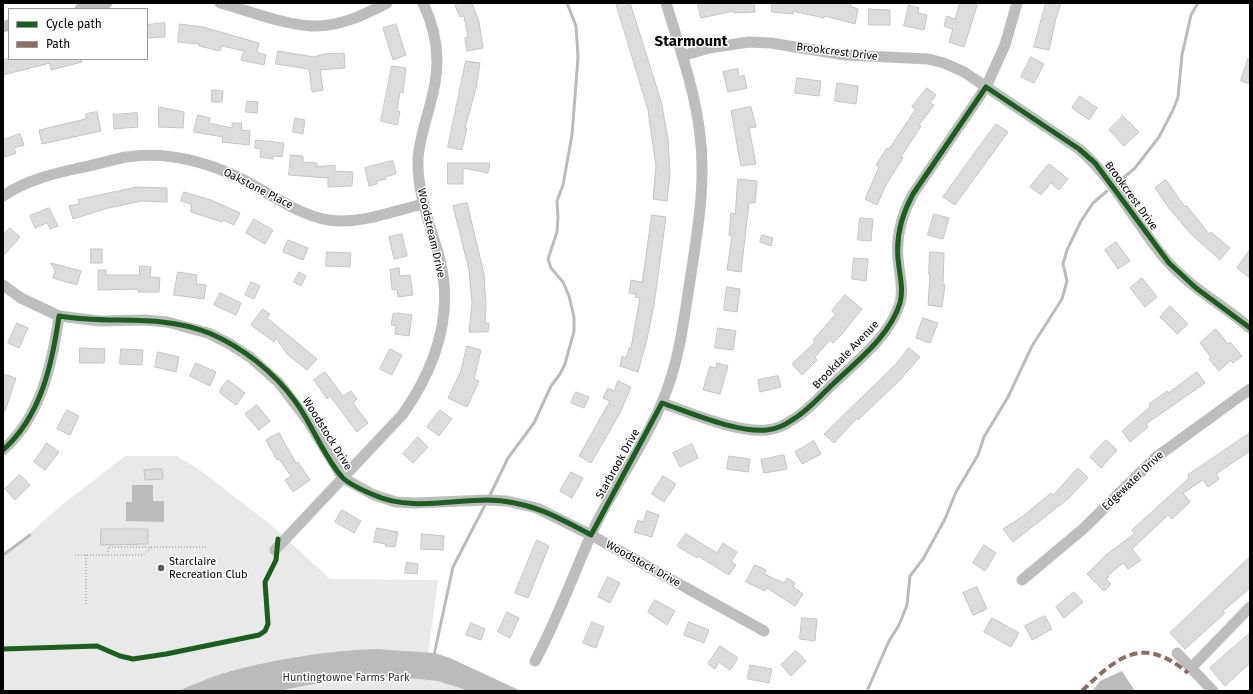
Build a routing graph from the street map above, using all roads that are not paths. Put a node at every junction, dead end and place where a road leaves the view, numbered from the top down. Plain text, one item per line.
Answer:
1 (107, 3) edge
2 (220, 3) edge
3 (387, 3) edge
4 (423, 3) edge
5 (666, 3) edge
6 (1017, 3) edge
7 (84, 8) edge
8 (682, 56) junction
9 (986, 87) junction
10 (3, 196) edge
11 (423, 204) junction
12 (3, 284) edge
13 (59, 316) junction
14 (1250, 328) edge
15 (1250, 390) edge
16 (662, 403) junction
17 (3, 450) edge
18 (343, 478) junction
19 (591, 535) junction
20 (276, 550) dead end
21 (1022, 580) dead end
22 (1250, 607) edge
23 (764, 631) dead end
24 (1177, 653) dead end
25 (535, 662) dead end
26 (1191, 668) junction
27 (1213, 691) edge

1 - 7 street
2 - 3 street
4 - 11 street, Woodstream Drive
5 - 8 street, Starbrook Drive
6 - 9 street, Brookdale Avenue
8 - 9 street, Brookcrest Drive
8 - 16 street, Starbrook Drive
9 - 14 street, Brookcrest Drive
9 - 16 street, Brookdale Avenue
10 - 11 street, Oakstone Place
11 - 18 street, Woodstream Drive
12 - 13 street, Woodstock Drive
13 - 17 street
13 - 18 street, Woodstock Drive
15 - 21 street, Edgewater Drive
16 - 19 street, Starbrook Drive
18 - 19 street, Woodstock Drive
18 - 20 street, Woodstream Drive
19 - 23 street, Woodstock Drive
19 - 25 street, Starbrook Drive
22 - 26 street
24 - 26 street
26 - 27 street

